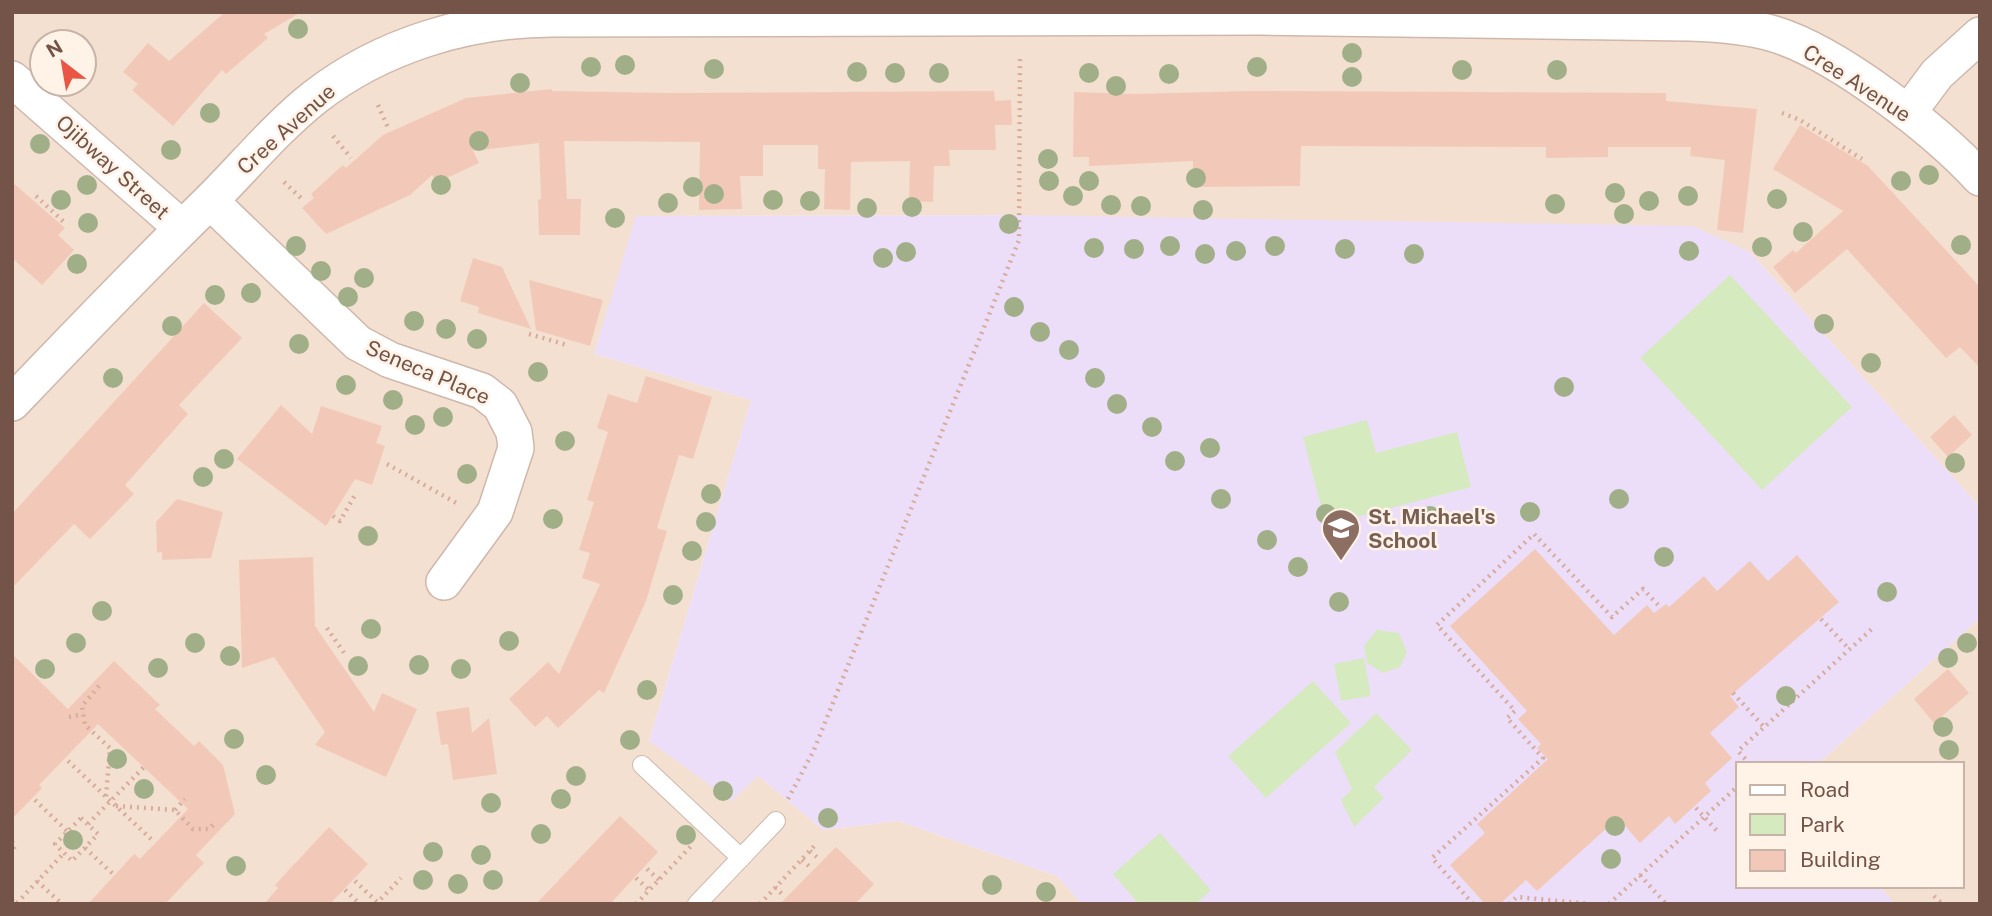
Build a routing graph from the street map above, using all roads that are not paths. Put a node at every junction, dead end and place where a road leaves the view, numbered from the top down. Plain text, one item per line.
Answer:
1 (759, 15) edge
2 (1980, 35) edge
3 (12, 79) edge
4 (1908, 113) junction
5 (1980, 178) edge
6 (210, 201) junction
7 (182, 228) junction
8 (12, 403) edge
9 (444, 582) dead end
10 (642, 765) dead end
11 (776, 821) road end
12 (741, 858) junction
13 (697, 904) edge

1 - 4 street, Cree Avenue
1 - 6 street, Cree Avenue
2 - 4 street
3 - 7 street, Ojibway Street
4 - 5 street, Cree Avenue
6 - 7 street, Cree Avenue
6 - 9 street, Seneca Place
7 - 8 street, Cree Avenue
10 - 12 lane
11 - 12 lane
12 - 13 lane

